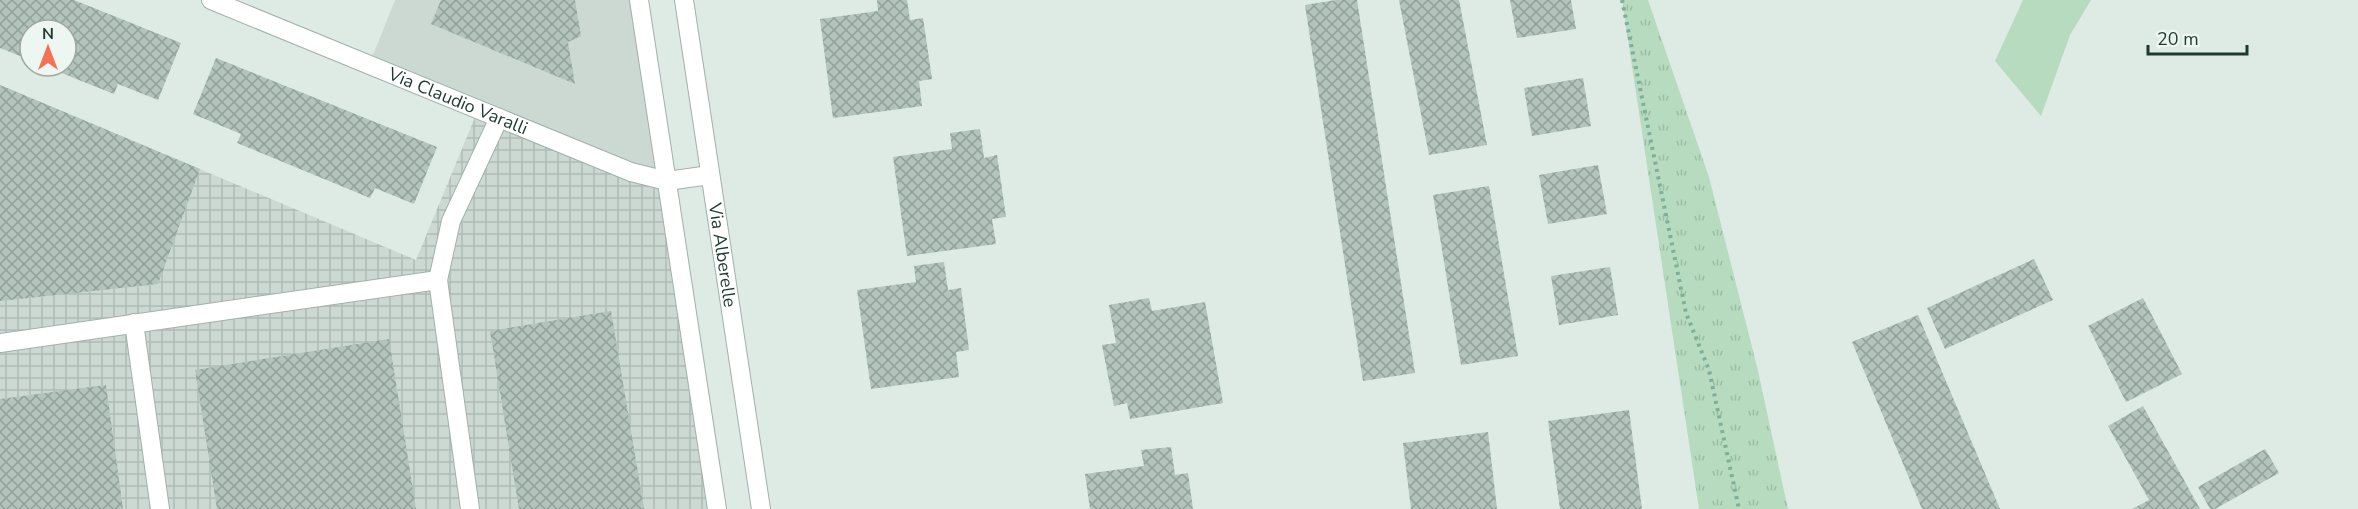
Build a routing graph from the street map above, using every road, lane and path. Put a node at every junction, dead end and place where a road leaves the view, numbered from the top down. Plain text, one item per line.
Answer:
1 (211, 0) edge
2 (639, 0) edge
3 (684, 0) edge
4 (1622, 0) edge
5 (499, 118) junction
6 (710, 175) junction
7 (667, 181) junction
8 (438, 280) junction
9 (134, 323) junction
10 (0, 343) edge
11 (160, 509) edge
12 (470, 509) edge
13 (717, 509) edge
14 (761, 509) edge
15 (1739, 509) edge

1 - 5 street, Via Claudio Varalli
2 - 7 street
3 - 6 street, Via Alberelle
4 - 15 path
5 - 7 street, Via Claudio Varalli
5 - 8 street
6 - 7 street, Via Claudio Varalli
6 - 14 street, Via Alberelle
7 - 13 street
8 - 9 street
8 - 12 street
9 - 10 street
9 - 11 street

